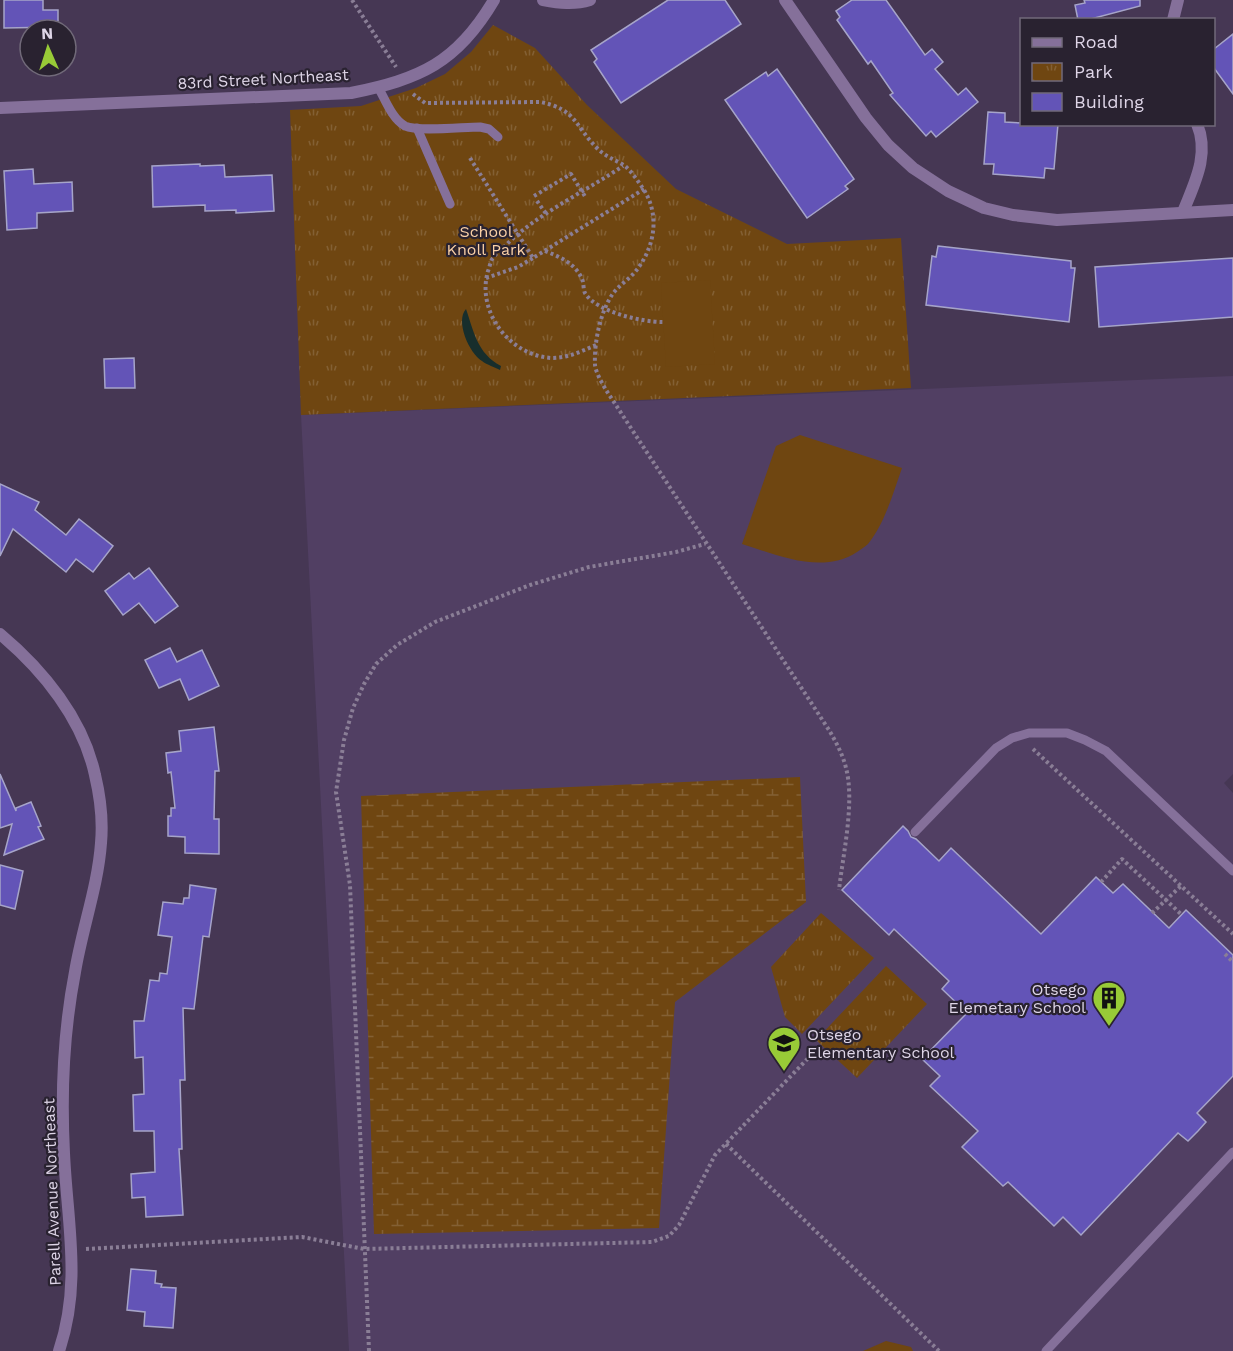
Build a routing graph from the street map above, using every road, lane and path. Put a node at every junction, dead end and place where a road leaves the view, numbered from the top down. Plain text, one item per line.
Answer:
1 (352, 0) edge
2 (494, 0) edge
3 (543, 0) edge
4 (590, 0) edge
5 (785, 0) edge
6 (1178, 0) edge
7 (1174, 18) edge
8 (404, 79) junction
9 (378, 87) junction
10 (0, 108) edge
11 (1198, 126) edge
12 (417, 129) junction
13 (498, 137) dead end
14 (470, 158) dead end
15 (623, 166) junction
16 (644, 189) junction
17 (582, 192) junction
18 (534, 196) dead end
19 (585, 198) dead end
20 (537, 201) dead end
21 (450, 204) dead end
22 (1233, 210) edge
23 (1183, 213) junction
24 (547, 215) junction
25 (518, 233) junction
26 (544, 251) junction
27 (533, 258) junction
28 (486, 278) junction
29 (605, 307) junction
30 (663, 321) dead end
31 (596, 345) junction
32 (705, 544) junction
33 (0, 634) edge
34 (1019, 736) junction
35 (915, 832) dead end
36 (1233, 871) edge
37 (1101, 882) dead end
38 (1181, 886) junction
39 (839, 890) dead end
40 (1166, 900) junction
41 (1152, 913) dead end
42 (1182, 915) dead end
43 (1233, 934) edge
44 (1225, 954) dead end
45 (1233, 962) edge
46 (814, 1052) dead end
47 (726, 1144) junction
48 (1233, 1152) edge
49 (73, 1249) junction
50 (364, 1249) junction
51 (59, 1351) edge
52 (369, 1351) edge
53 (939, 1351) edge
54 (1046, 1351) edge

1 - 8 path
2 - 8 street, 83rd Street Northeast
3 - 4 street
5 - 23 street
6 - 7 street
8 - 9 street, 83rd Street Northeast
8 - 15 path
9 - 10 street, 83rd Street Northeast
9 - 12 lane
11 - 23 street
12 - 13 lane
12 - 21 lane
14 - 25 path
15 - 16 path
15 - 17 path
16 - 26 path
16 - 29 path
17 - 18 path
17 - 19 path
17 - 24 path
20 - 24 path
22 - 23 street
24 - 25 path
25 - 27 path
25 - 28 path
26 - 27 path
26 - 29 path
27 - 28 path
28 - 31 path
29 - 30 path
29 - 31 path
31 - 32 path
32 - 39 path
32 - 50 path
33 - 49 street, Parell Avenue Northeast
34 - 35 lane
34 - 36 lane
34 - 38 path
37 - 40 path
38 - 40 path
38 - 43 path
40 - 41 path
40 - 42 path
44 - 45 path
46 - 47 path
47 - 50 path
47 - 53 path
48 - 54 lane
49 - 50 path
49 - 51 street, Parell Avenue Northeast
50 - 52 path

